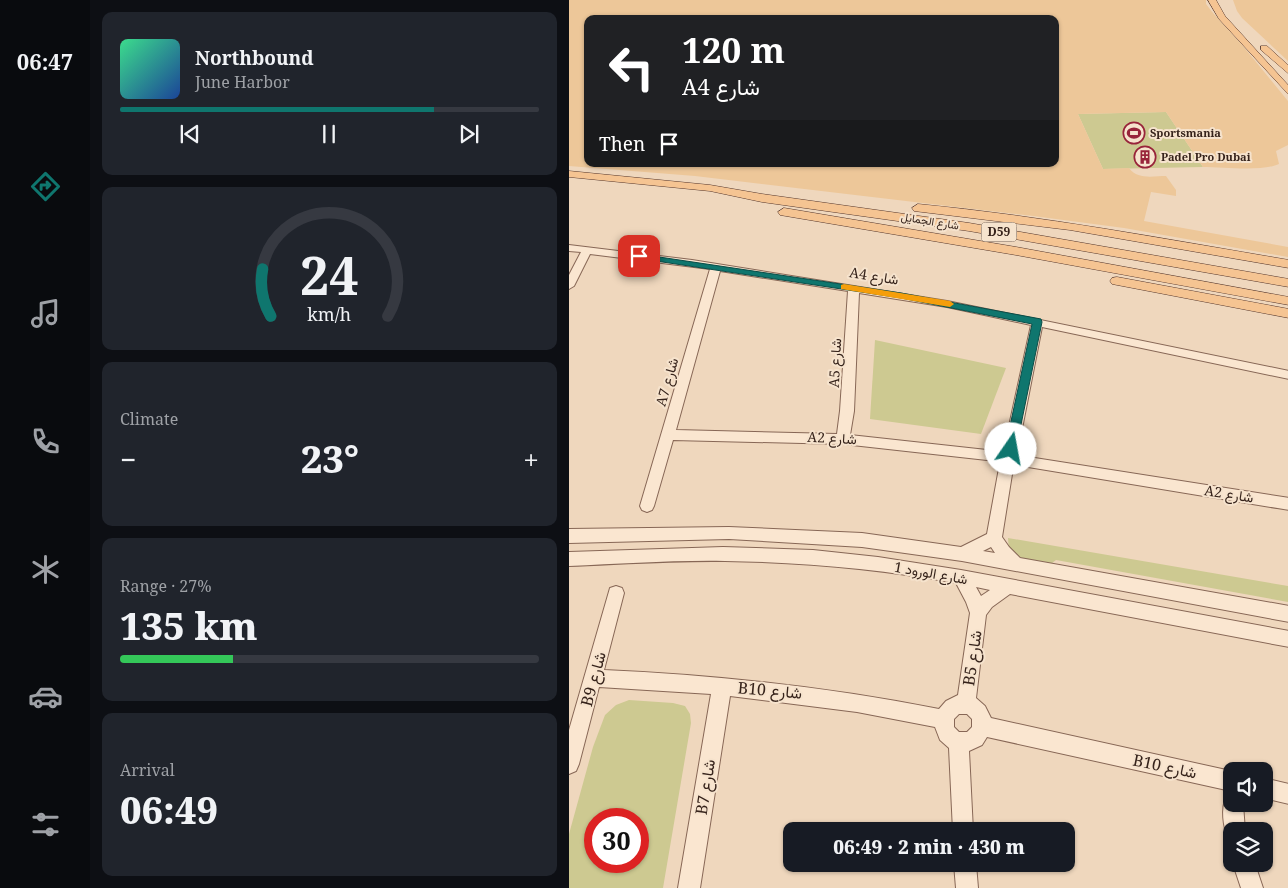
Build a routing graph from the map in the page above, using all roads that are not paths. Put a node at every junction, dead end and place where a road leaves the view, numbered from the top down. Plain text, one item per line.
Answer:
1 (1213, 0) edge
2 (1260, 43) dead end
3 (1288, 72) edge
4 (1288, 92) edge
5 (569, 174) edge
6 (569, 184) edge
7 (710, 188) junction
8 (717, 201) junction
9 (931, 210) junction
10 (949, 240) junction
11 (570, 250) edge
12 (587, 250) junction
13 (1284, 263) edge
14 (716, 267) junction
15 (1288, 273) edge
16 (1288, 283) edge
17 (569, 286) edge
18 (854, 288) junction
19 (1288, 290) edge
20 (1288, 302) edge
21 (1288, 314) edge
22 (1037, 322) junction
23 (1288, 375) edge
24 (668, 435) junction
25 (843, 438) junction
26 (1011, 449) junction
27 (996, 456) junction
28 (1021, 461) junction
29 (1006, 468) junction
30 (1288, 504) edge
31 (647, 506) dead end
32 (569, 536) edge
33 (994, 538) junction
34 (962, 554) junction
35 (569, 559) edge
36 (1016, 563) junction
37 (961, 577) junction
38 (1007, 587) junction
39 (616, 593) dead end
40 (978, 613) junction
41 (1288, 614) edge
42 (1288, 639) edge
43 (594, 678) junction
44 (722, 686) junction
45 (966, 704) junction
46 (944, 719) junction
47 (982, 726) junction
48 (959, 742) junction
49 (569, 764) edge
50 (1223, 779) edge
51 (1273, 790) edge
52 (1288, 794) edge
53 (962, 822) edge
54 (966, 872) edge
55 (1247, 872) edge
56 (689, 888) edge
57 (967, 888) edge
58 (1252, 888) edge

1 - 4 main road
2 - 3 main road
5 - 7 main road, شارع الجمايل / D59
6 - 8 main road, شارع الجمايل / D59
7 - 9 main road
7 - 16 main road, شارع الجمايل / D59
8 - 10 main road
8 - 19 main road, شارع الجمايل / D59
9 - 13 main road
9 - 15 main road
10 - 20 main road
10 - 21 main road
11 - 12 street, A4 شارع
12 - 14 street, A4 شارع
12 - 17 street
14 - 18 street, A4 شارع
14 - 24 street, A7 شارع
18 - 22 street, A4 شارع
18 - 25 street, A5 شارع
22 - 23 street, A4 شارع
22 - 26 street
24 - 25 street, A2 شارع
24 - 31 street, A7 شارع
25 - 27 street, A2 شارع
26 - 27 street
26 - 28 street
27 - 29 street
28 - 29 street
28 - 30 street, A2 شارع
29 - 33 street
32 - 34 street, شارع الورود 1
33 - 34 street
33 - 36 street
34 - 36 street, شارع الورود 1
35 - 37 street, شارع الورود 1
36 - 41 street, شارع الورود 1
37 - 38 street, شارع الورود 1
37 - 40 street, B5 شارع
38 - 40 street, B5 شارع
38 - 42 street, شارع الورود 1
39 - 43 street, B9 شارع
40 - 45 street, B5 شارع
43 - 44 street, B10 شارع
43 - 49 street, B9 شارع
44 - 46 street, B10 شارع
44 - 56 street, B7 شارع
45 - 46 street
45 - 47 street
46 - 48 street
47 - 48 street
47 - 50 street, B10 شارع
48 - 53 street
51 - 52 street
54 - 57 street
55 - 58 street

